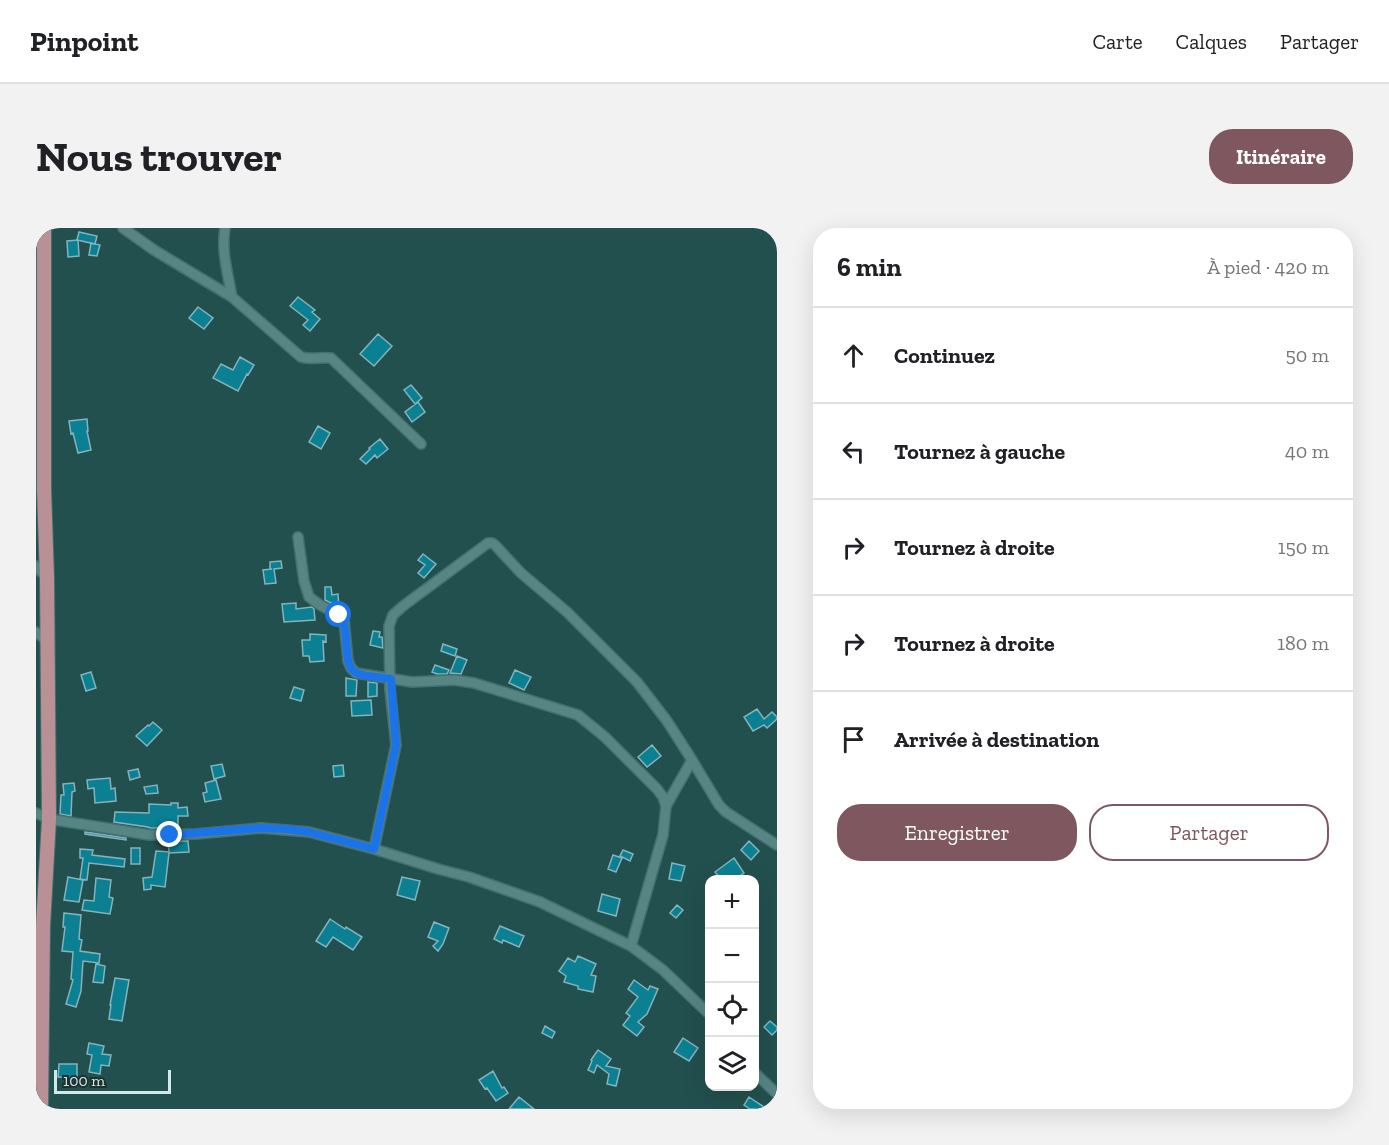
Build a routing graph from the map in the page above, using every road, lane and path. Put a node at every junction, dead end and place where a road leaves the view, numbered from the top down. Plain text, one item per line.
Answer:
1 (44, 228) edge
2 (123, 228) edge
3 (225, 228) edge
4 (232, 297) junction
5 (421, 444) dead end
6 (298, 537) dead end
7 (36, 566) edge
8 (47, 578) junction
9 (36, 632) edge
10 (48, 641) junction
11 (391, 679) junction
12 (692, 760) junction
13 (666, 806) junction
14 (36, 813) edge
15 (49, 819) junction
16 (777, 844) edge
17 (374, 849) junction
18 (631, 946) junction
19 (705, 1010) edge
20 (759, 1077) edge
21 (777, 1094) edge
22 (39, 1102) edge

1 - 8 main road
2 - 4 street
3 - 4 street
4 - 5 street
6 - 11 street
7 - 8 street
8 - 10 main road
9 - 10 street
10 - 15 main road
11 - 12 street
11 - 13 street
11 - 17 street
12 - 13 street
12 - 16 street
13 - 18 street
14 - 15 street
15 - 17 street
15 - 22 main road
17 - 18 street
18 - 19 street
20 - 21 street

